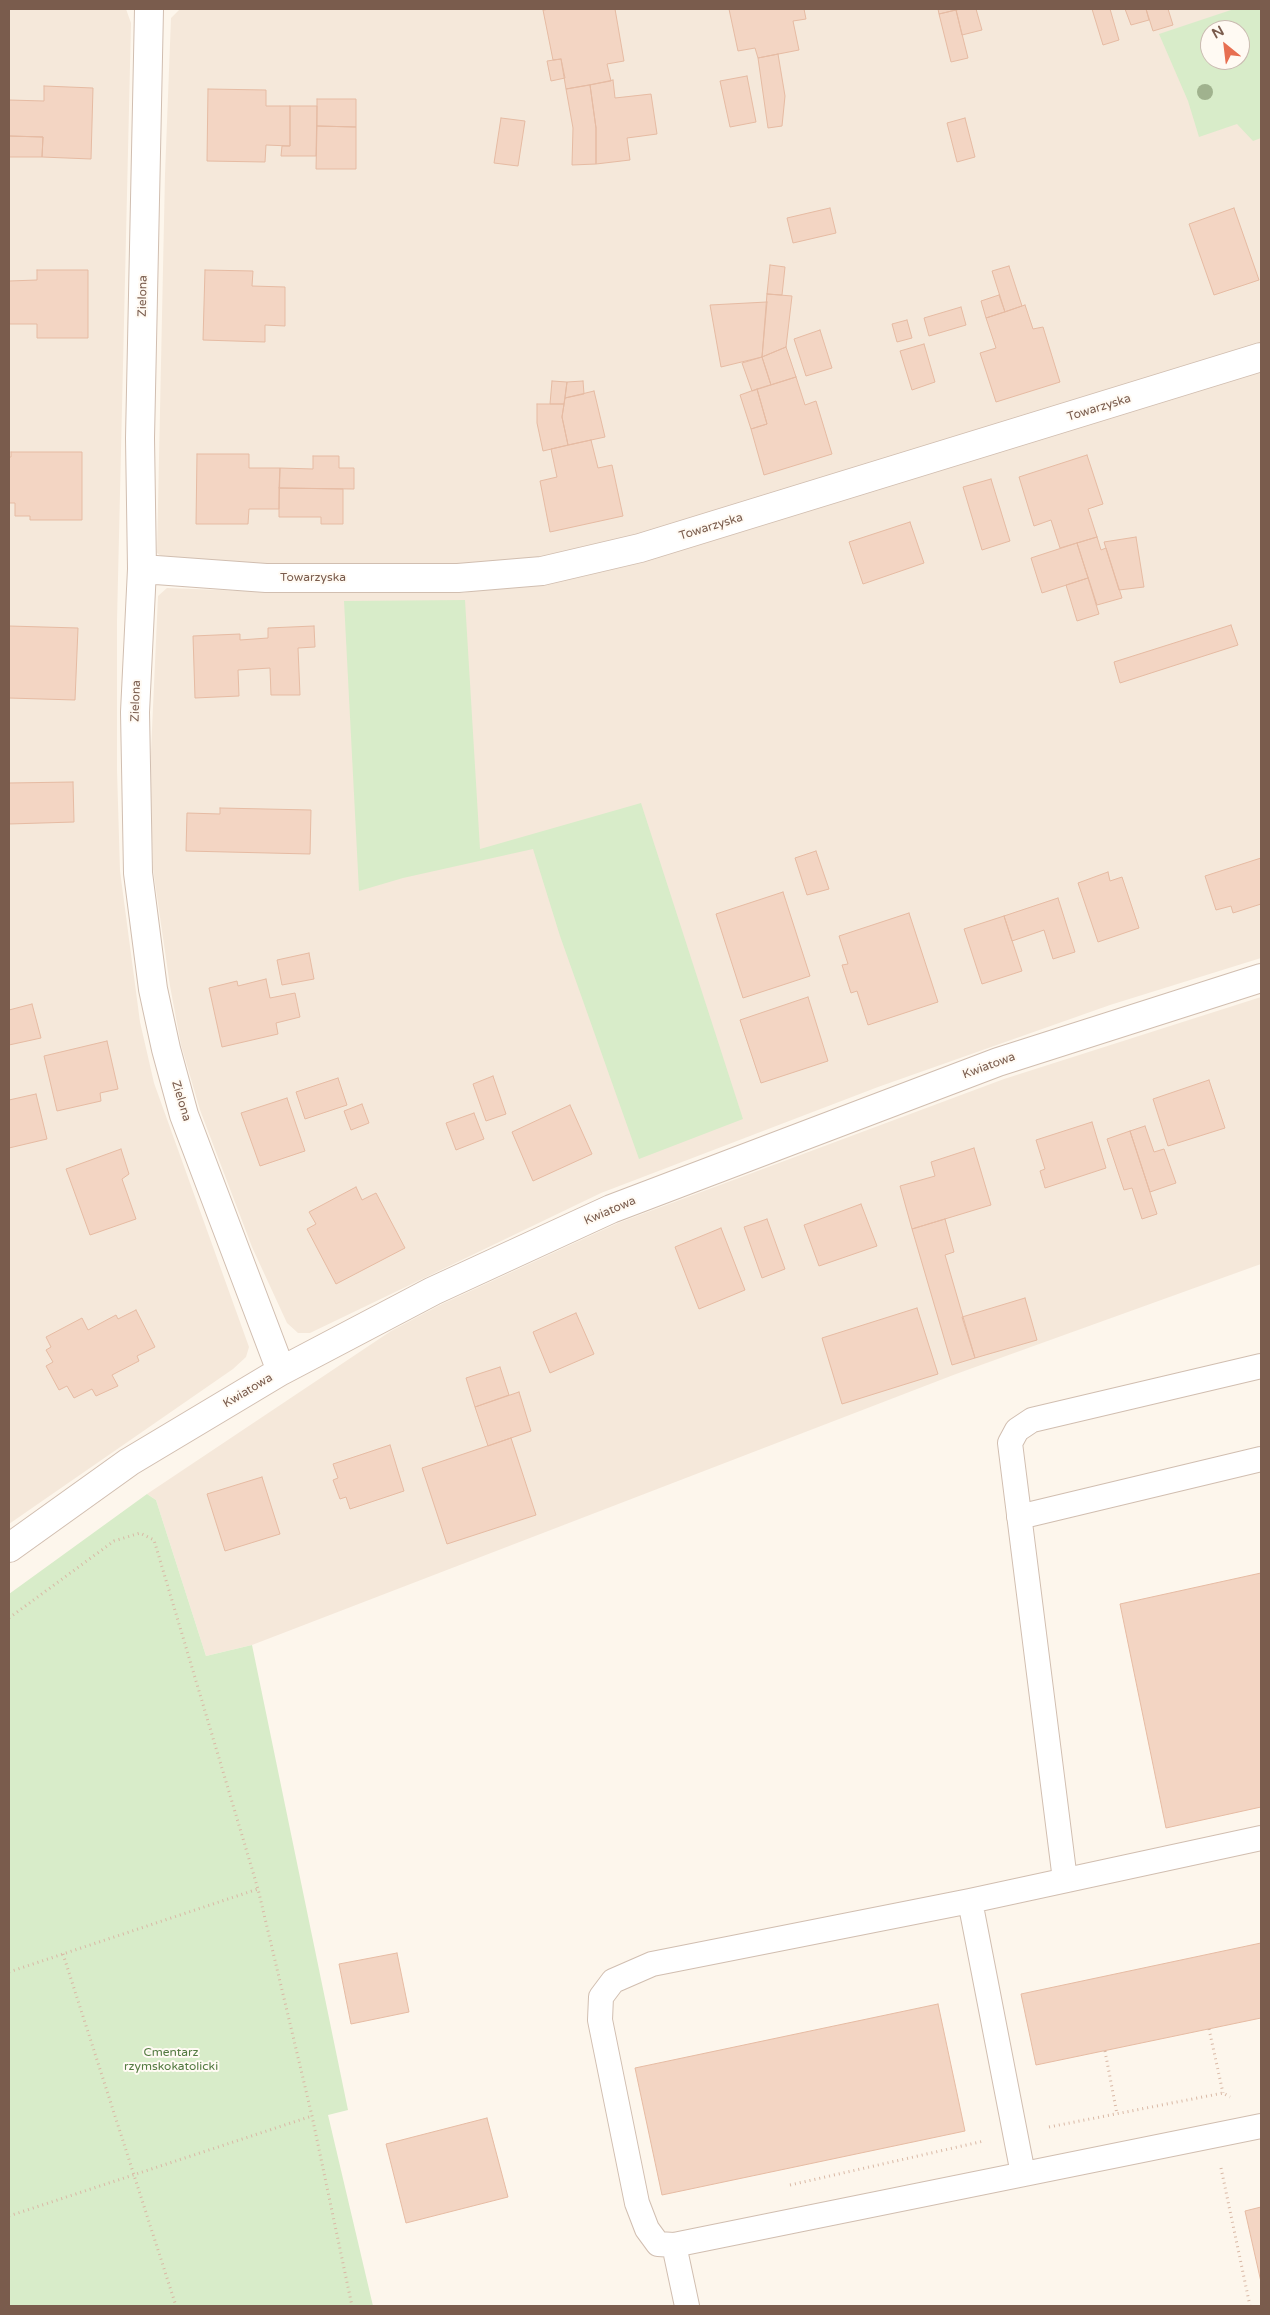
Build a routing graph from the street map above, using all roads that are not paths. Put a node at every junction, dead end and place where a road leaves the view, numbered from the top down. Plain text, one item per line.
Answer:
1 (149, 9) edge
2 (1261, 357) edge
3 (142, 570) junction
4 (1261, 978) edge
5 (1261, 1366) edge
6 (281, 1371) junction
7 (1261, 1459) edge
8 (1019, 1517) junction
9 (9, 1548) edge
10 (1261, 1838) edge
11 (1065, 1880) junction
12 (970, 1901) junction
13 (1261, 2126) edge
14 (1023, 2174) junction
15 (674, 2245) junction
16 (687, 2306) edge

1 - 3 street, Zielona
2 - 3 street, Towarzyska
3 - 6 street, Zielona
4 - 6 street, Kwiatowa
5 - 8 lane
6 - 9 street, Kwiatowa
7 - 8 lane
8 - 11 lane
10 - 11 lane
11 - 12 lane
12 - 14 lane
12 - 15 lane
13 - 14 lane
14 - 15 lane
15 - 16 lane

